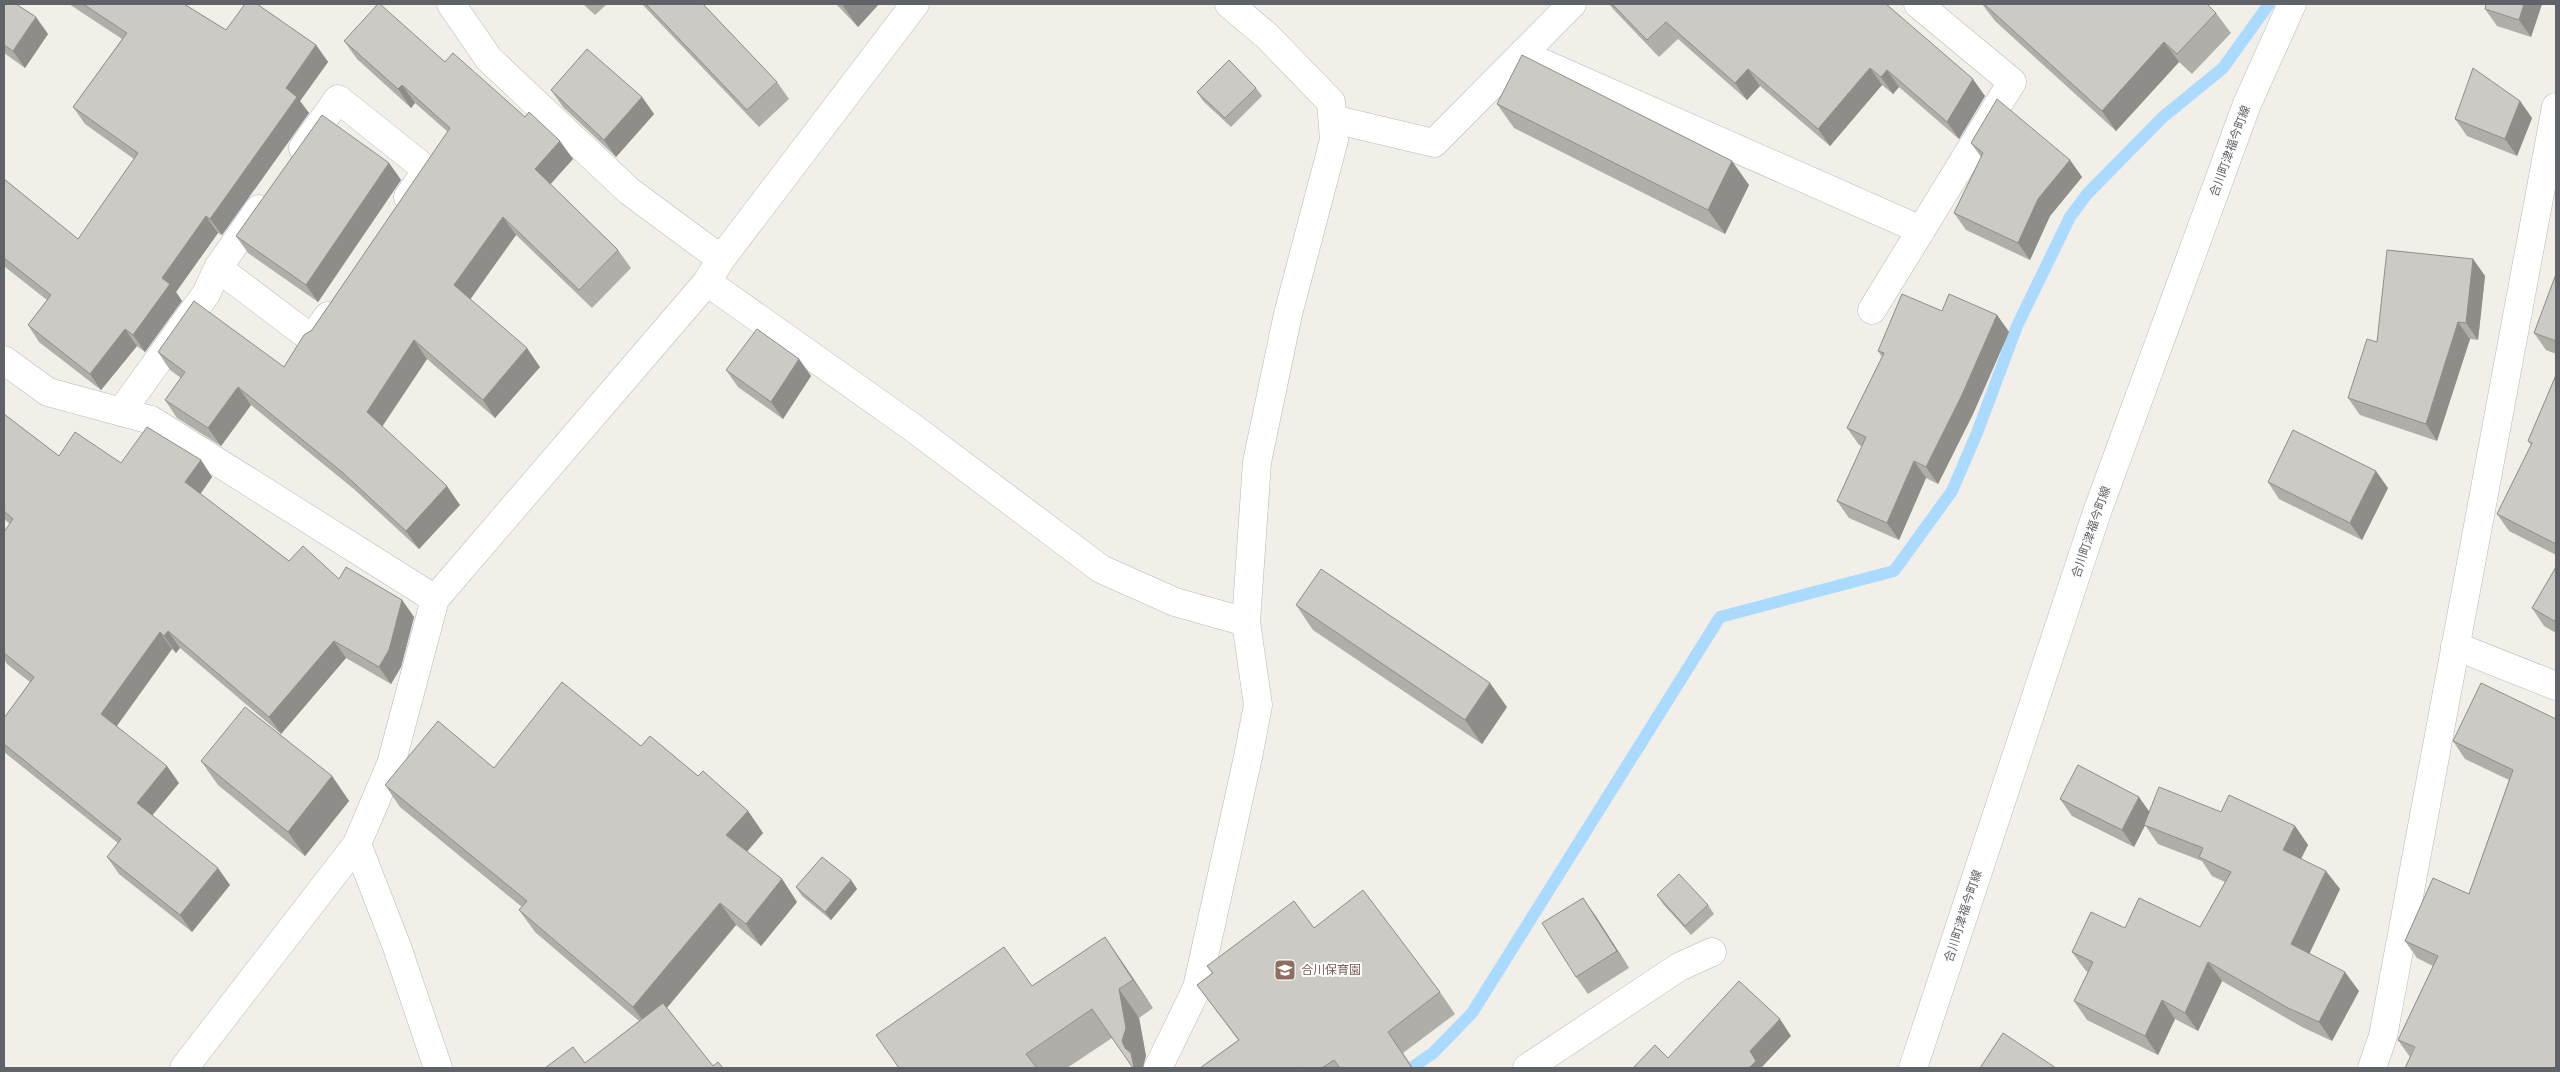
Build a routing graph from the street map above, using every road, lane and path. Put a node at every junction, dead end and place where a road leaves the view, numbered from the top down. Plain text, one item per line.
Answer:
1 (451, 4) edge
2 (915, 4) edge
3 (1229, 4) edge
4 (1572, 4) edge
5 (1918, 4) edge
6 (2292, 4) edge
7 (1522, 54) junction
8 (2556, 107) edge
9 (1333, 119) junction
10 (394, 219) edge
11 (1921, 230) junction
12 (721, 258) junction
13 (218, 268) junction
14 (707, 282) junction
15 (339, 299) edge
16 (1872, 310) dead end
17 (4, 360) edge
18 (121, 412) junction
19 (435, 599) junction
20 (1246, 622) junction
21 (2455, 646) junction
22 (2556, 686) edge
23 (357, 844) junction
24 (1712, 952) dead end
25 (184, 1068) edge
26 (438, 1068) edge
27 (1158, 1068) edge
28 (1527, 1068) edge
29 (1913, 1068) edge
30 (2372, 1068) edge

1 - 12 street
2 - 12 street
3 - 9 street
4 - 7 street
5 - 11 street
6 - 29 street, 合川町津福今町線
7 - 9 street
7 - 11 street
8 - 21 street
9 - 20 street
10 - 13 street
11 - 16 street
12 - 14 street
13 - 15 street
13 - 18 street
14 - 19 street
14 - 20 street
17 - 18 street
18 - 19 street
19 - 23 street
20 - 27 street
21 - 22 street
21 - 30 street
23 - 25 street
23 - 26 street
24 - 28 street

